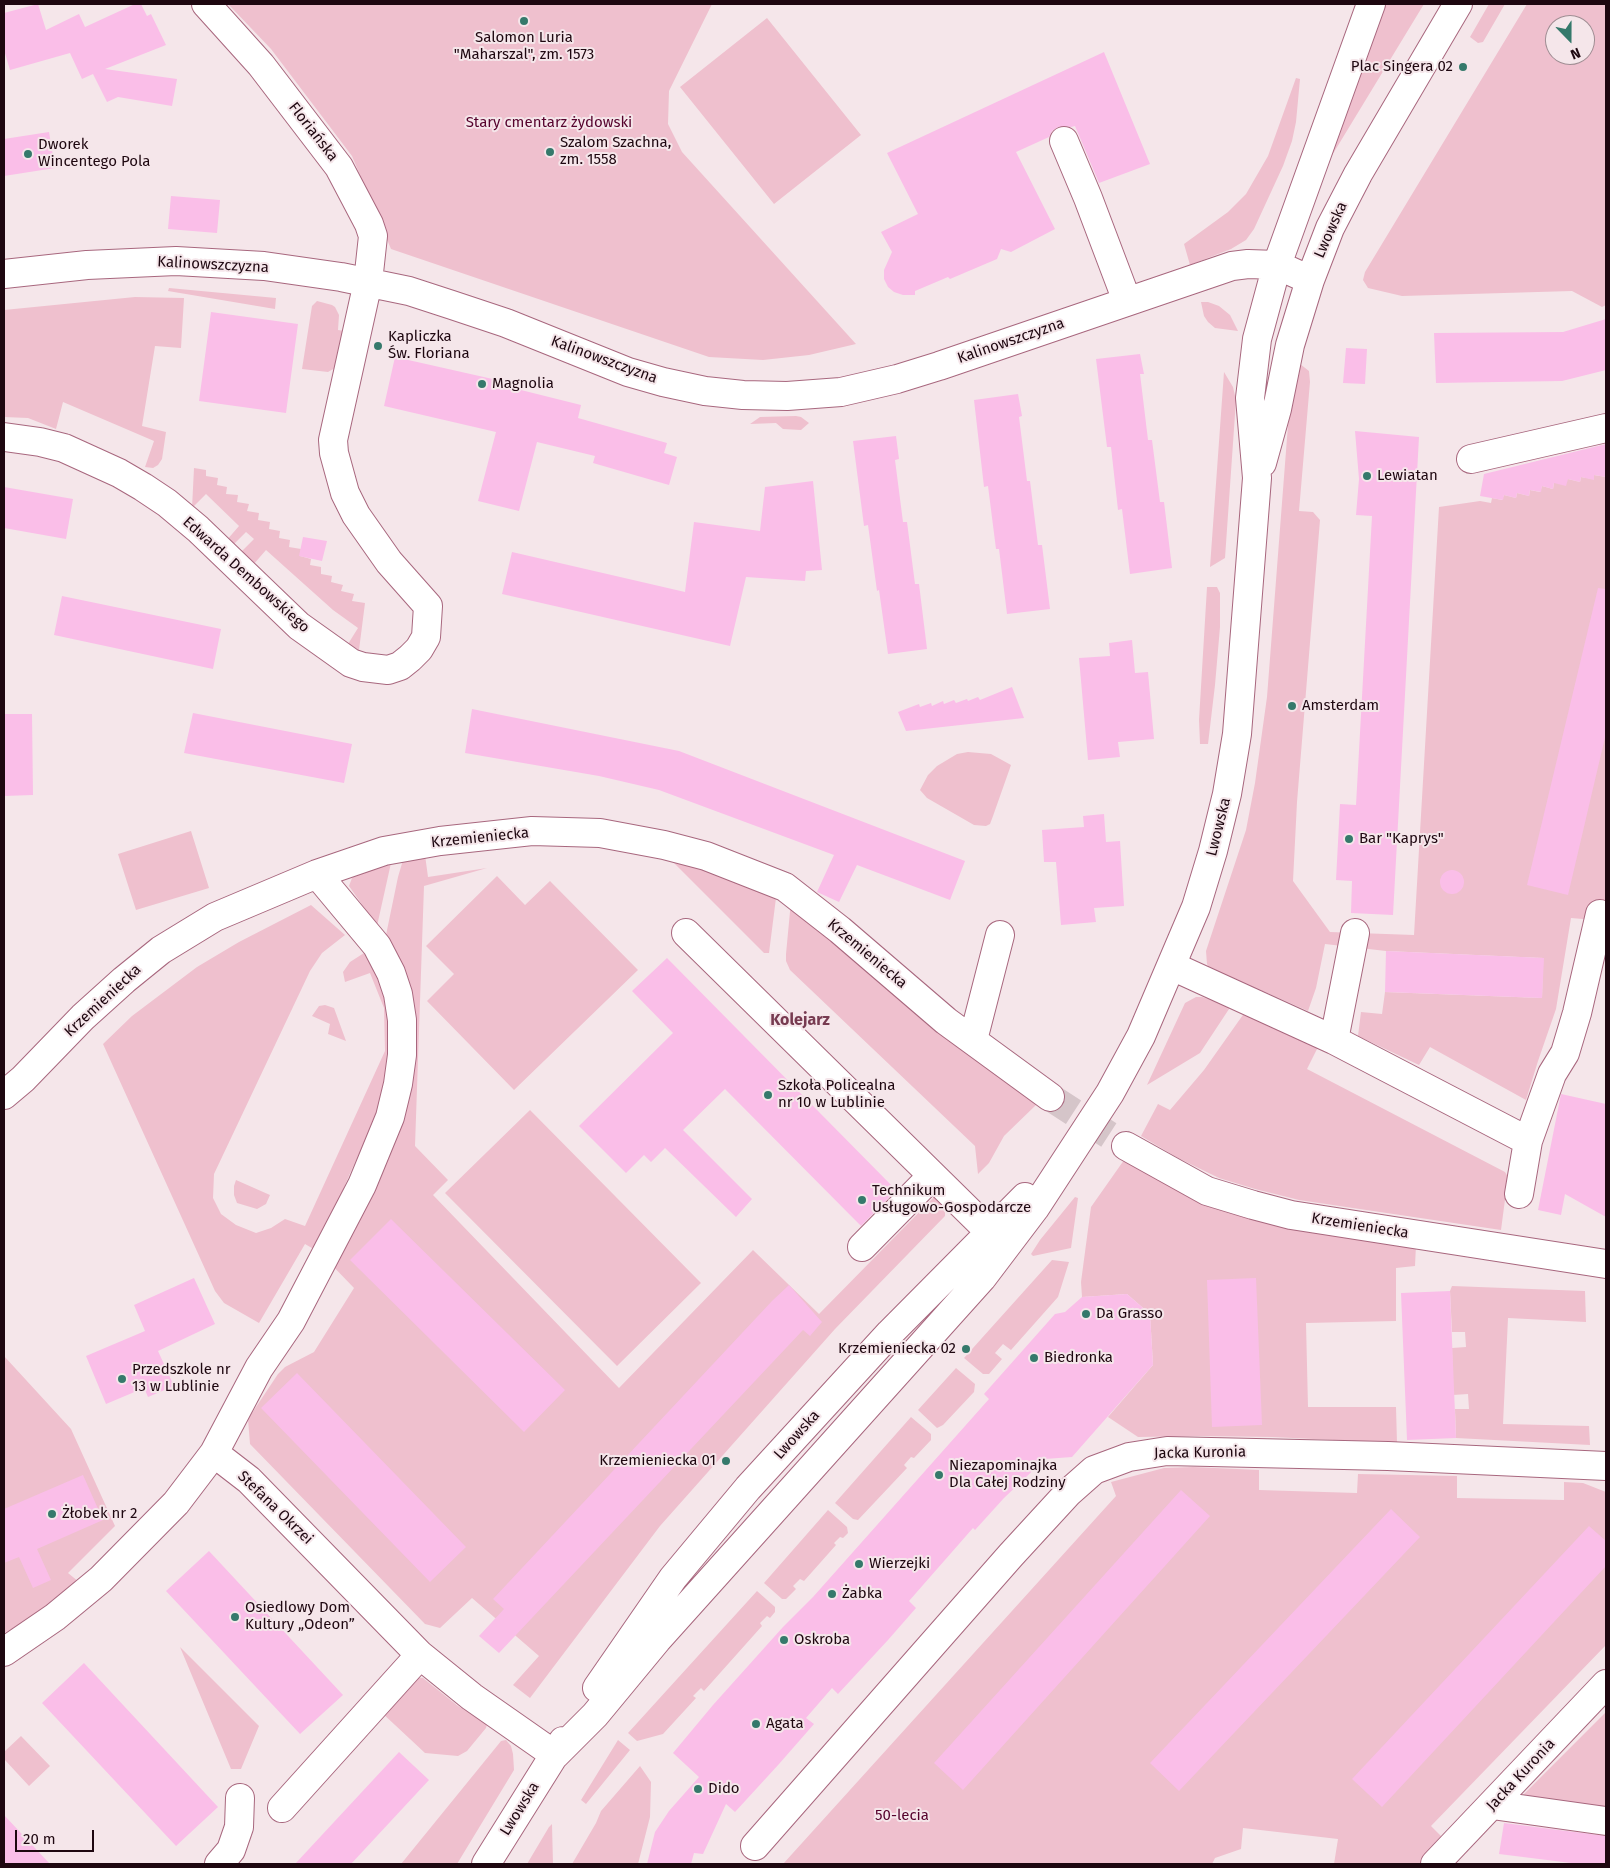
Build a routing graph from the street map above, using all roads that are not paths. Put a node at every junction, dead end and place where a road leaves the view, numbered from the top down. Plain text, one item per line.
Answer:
1 (206, 4) edge
2 (1371, 4) edge
3 (1458, 4) edge
4 (1064, 141) dead end
5 (1277, 265) junction
6 (4, 274) edge
7 (1310, 280) junction
8 (368, 282) junction
9 (1127, 301) junction
10 (1606, 428) edge
11 (4, 437) edge
12 (1470, 459) dead end
13 (1257, 478) junction
14 (317, 874) junction
15 (1600, 914) dead end
16 (686, 933) dead end
17 (1355, 933) dead end
18 (1000, 935) dead end
19 (1599, 946) edge
20 (1172, 966) junction
21 (973, 1040) junction
22 (1334, 1040) junction
23 (4, 1096) edge
24 (1050, 1097) tunnel mouth
25 (1528, 1141) junction
26 (1075, 1145) junction
27 (1126, 1146) tunnel mouth
28 (932, 1176) junction
29 (1519, 1194) dead end
30 (990, 1232) junction
31 (862, 1248) dead end
32 (1606, 1264) edge
33 (214, 1453) junction
34 (1606, 1466) edge
35 (4, 1652) edge
36 (420, 1655) junction
37 (1606, 1684) edge
38 (555, 1755) junction
39 (240, 1798) dead end
40 (1492, 1805) junction
41 (282, 1808) dead end
42 (1606, 1822) edge
43 (755, 1846) dead end
44 (218, 1864) edge
45 (486, 1864) edge
46 (1435, 1864) edge

1 - 8 street, Floriańska
2 - 5 street, Lwowska
3 - 7 street, Lwowska
4 - 9 street
5 - 7 street, Kalinowszczyzna
5 - 9 street, Kalinowszczyzna
5 - 13 street, Lwowska
6 - 8 street, Kalinowszczyzna
7 - 13 street, Lwowska
8 - 9 street, Kalinowszczyzna
8 - 11 street, Edwarda Dembowskiego
10 - 12 street
13 - 20 street, Lwowska
14 - 21 street, Krzemieniecka
14 - 23 street, Krzemieniecka
14 - 33 street
15 - 19 street
16 - 28 street
17 - 22 street
18 - 21 street
19 - 25 street
20 - 22 street
20 - 26 street, Lwowska
21 - 24 street, Krzemieniecka
22 - 25 street
25 - 29 street
26 - 30 street, Lwowska
26 - 38 street, Lwowska
27 - 32 street, Krzemieniecka
28 - 30 street
28 - 31 street
30 - 38 street, Lwowska
33 - 35 street
33 - 36 street, Stefana Okrzei
34 - 43 street, Jacka Kuronia
36 - 38 street, Stefana Okrzei
36 - 41 street
37 - 40 street, Jacka Kuronia
38 - 45 street, Lwowska
39 - 44 street
40 - 42 street
40 - 46 street, Jacka Kuronia

